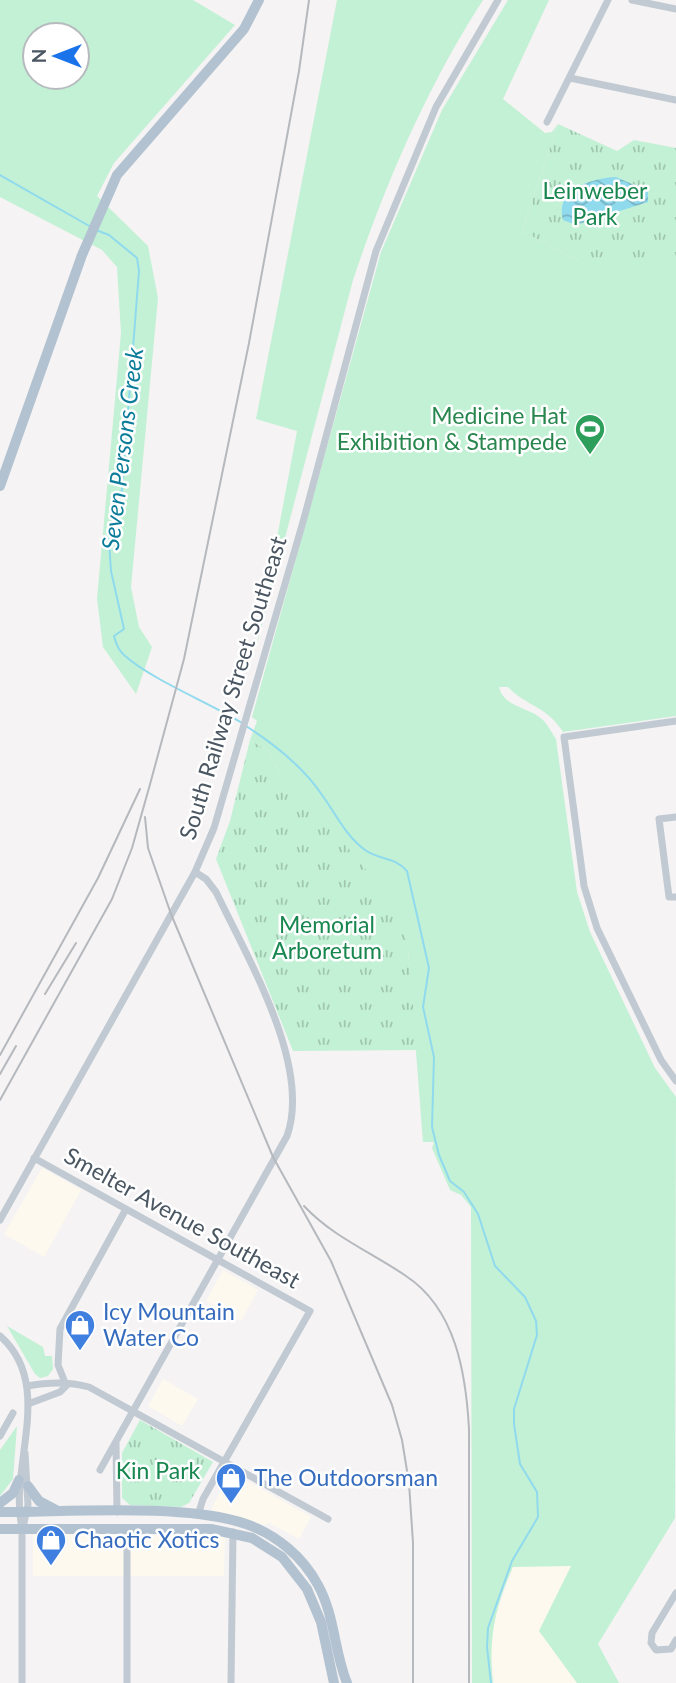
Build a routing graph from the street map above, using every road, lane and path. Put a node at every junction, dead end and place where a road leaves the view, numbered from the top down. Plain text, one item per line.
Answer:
1 (259, 0) edge
2 (498, 0) edge
3 (608, 0) edge
4 (632, 0) edge
5 (676, 9) edge
6 (570, 78) junction
7 (676, 100) edge
8 (547, 122) dead end
9 (0, 486) edge
10 (676, 721) edge
11 (676, 817) edge
12 (195, 872) junction
13 (676, 897) edge
14 (676, 1081) edge
15 (34, 1158) junction
16 (126, 1209) junction
17 (0, 1220) edge
18 (217, 1260) junction
19 (0, 1336) edge
20 (67, 1385) junction
21 (27, 1386) junction
22 (28, 1404) junction
23 (134, 1409) junction
24 (12, 1413) dead end
25 (0, 1436) edge
26 (116, 1441) junction
27 (225, 1461) junction
28 (100, 1471) dead end
29 (24, 1483) junction
30 (0, 1503) edge
31 (0, 1512) edge
32 (117, 1512) junction
33 (23, 1513) junction
34 (67, 1513) junction
35 (198, 1515) junction
36 (328, 1518) dead end
37 (0, 1528) edge
38 (22, 1528) junction
39 (127, 1529) junction
40 (233, 1532) junction
41 (287, 1554) junction
42 (676, 1593) edge
43 (676, 1640) edge
44 (22, 1683) edge
45 (127, 1683) edge
46 (231, 1683) edge
47 (334, 1683) edge
48 (346, 1683) edge

1 - 9 main road
2 - 12 street, South Railway Street Southeast
3 - 6 street
4 - 5 street
6 - 7 street
6 - 8 street
10 - 14 street
11 - 13 street
12 - 15 street, South Railway Street Southeast
12 - 18 street
15 - 16 street, Smelter Avenue Southeast
15 - 17 street, South Railway Street Southeast
16 - 18 street, Smelter Avenue Southeast
16 - 20 street
18 - 23 street
18 - 27 street, Smelter Avenue Southeast
19 - 21 street
20 - 21 street
20 - 22 street
20 - 23 street
21 - 22 street
22 - 29 street
23 - 26 street
23 - 27 street
24 - 25 street
26 - 28 street
26 - 32 street
27 - 35 street
27 - 36 street
29 - 30 main road
29 - 33 street
29 - 34 main road
31 - 33 main road
32 - 34 main road
32 - 35 main road
33 - 34 main road
33 - 38 street
35 - 41 main road
37 - 38 main road
38 - 39 main road
38 - 44 street
39 - 40 main road
39 - 45 street
40 - 41 main road
40 - 46 street
41 - 47 main road
41 - 48 main road
42 - 43 street

